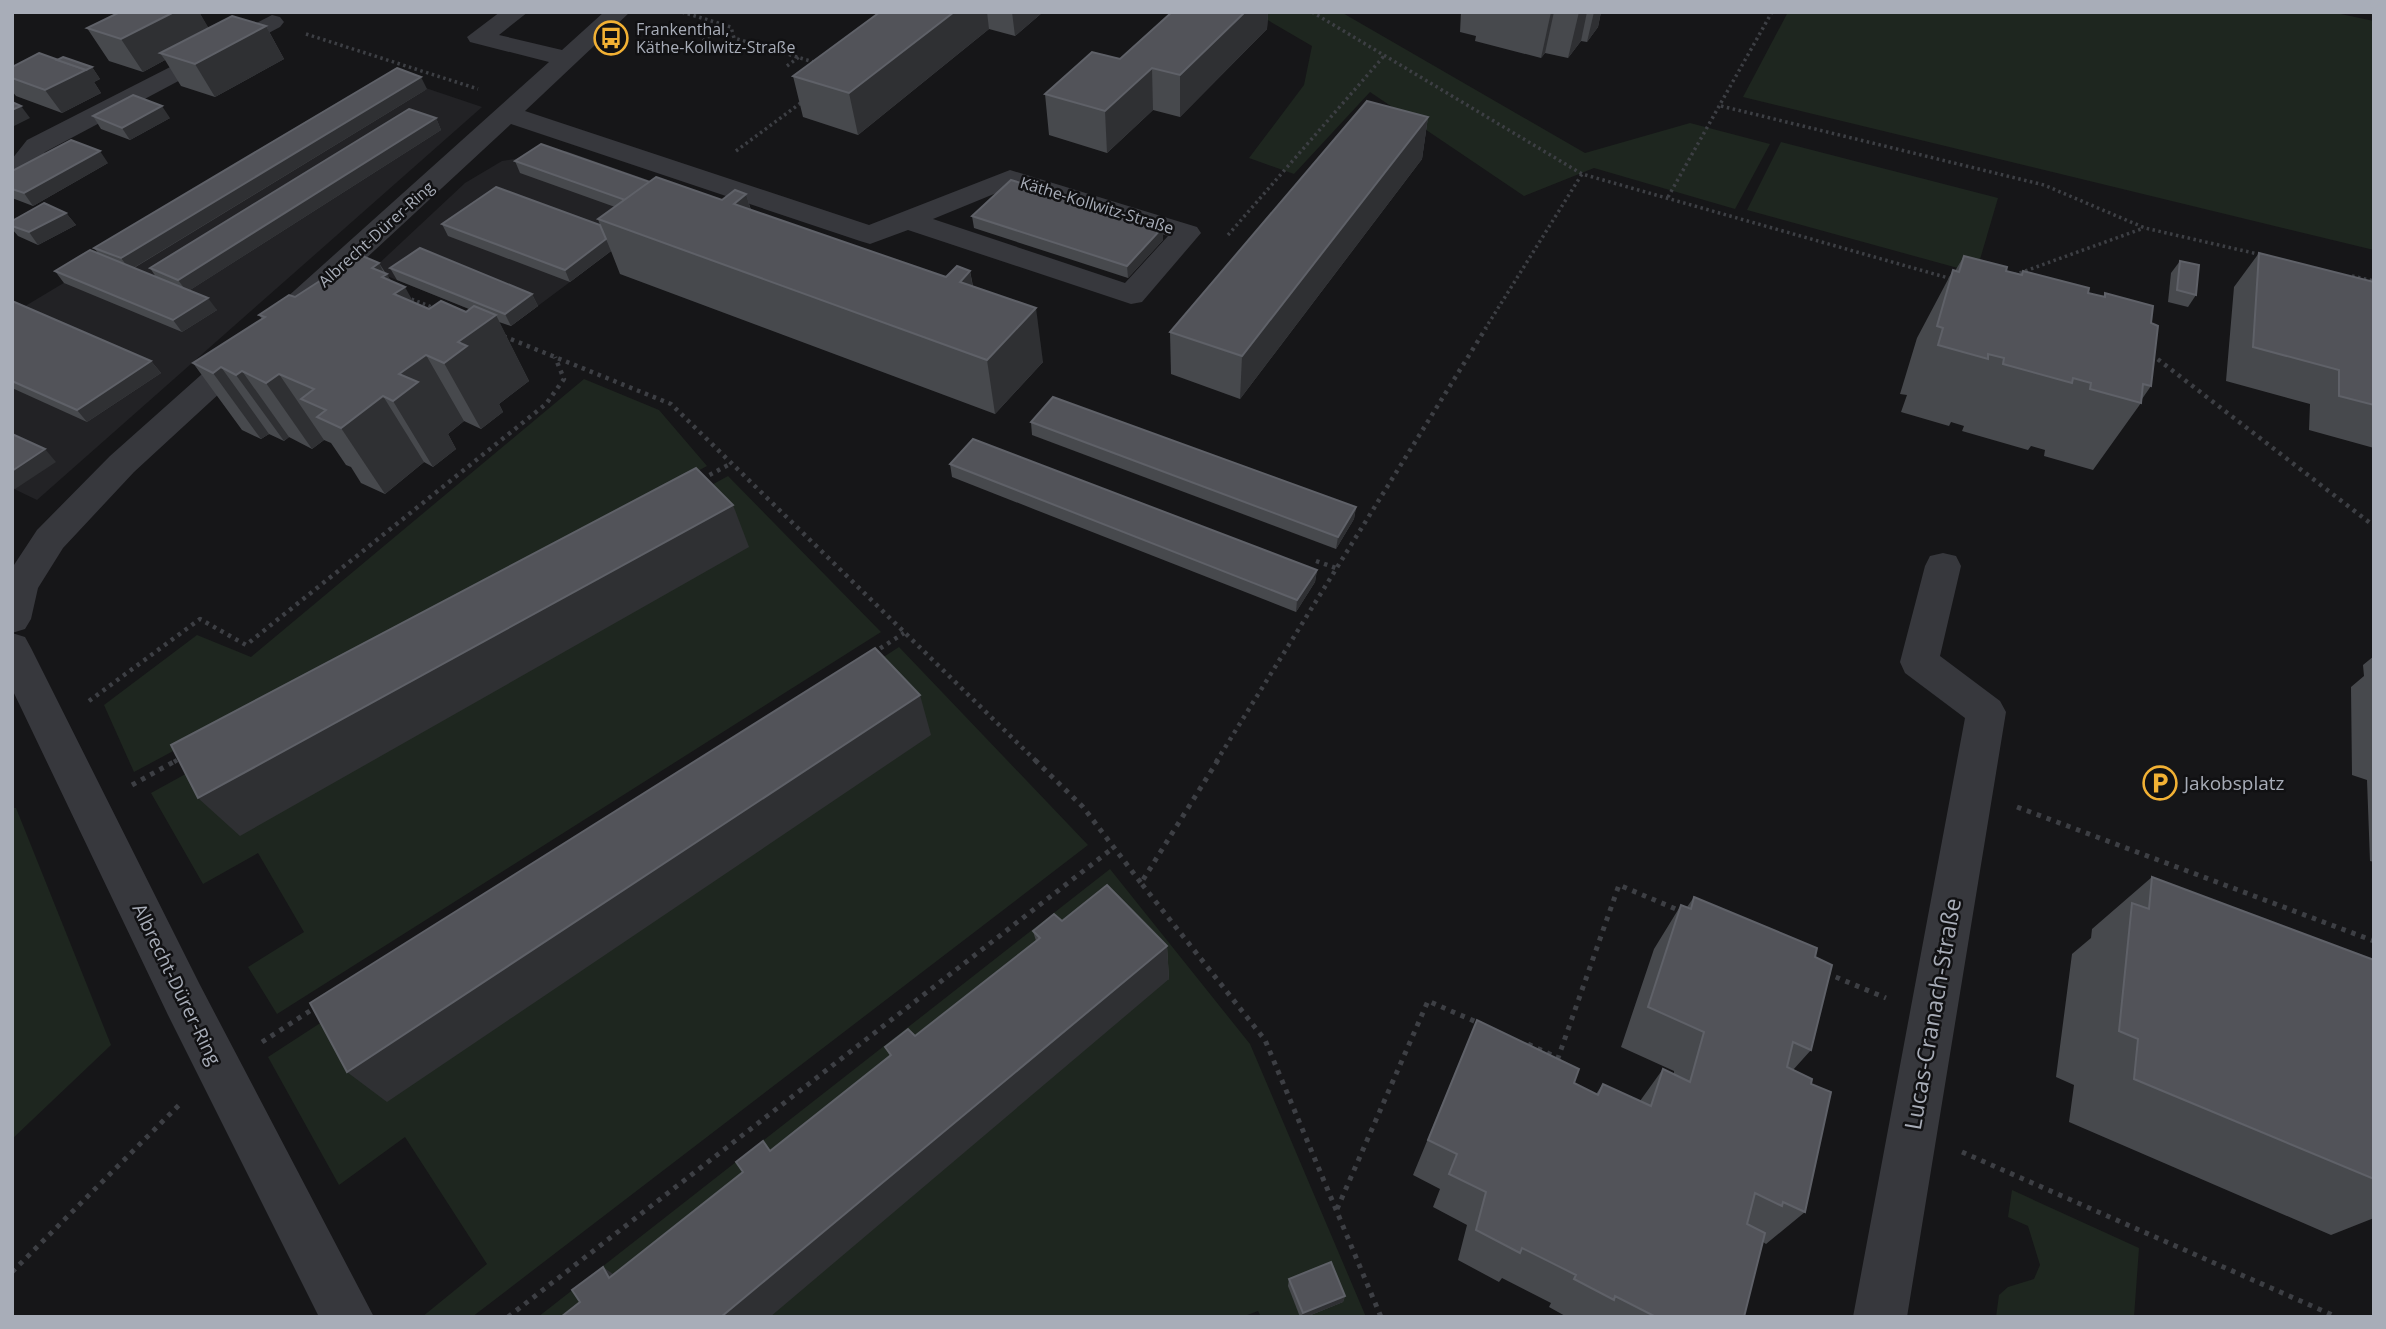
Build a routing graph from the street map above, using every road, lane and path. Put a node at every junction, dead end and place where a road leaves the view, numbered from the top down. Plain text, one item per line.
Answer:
1 (516, 12) edge
2 (618, 12) edge
3 (682, 12) edge
4 (1312, 12) edge
5 (1772, 12) edge
6 (272, 22) joint
7 (726, 25) junction
8 (703, 41) dead end
9 (1384, 56) junction
10 (799, 57) junction
11 (568, 59) junction
12 (821, 64) edge
13 (786, 66) dead end
14 (810, 95) edge
15 (1721, 106) junction
16 (514, 108) junction
17 (24, 149) edge
18 (12, 172) edge
19 (1582, 174) junction
20 (700, 178) junction
21 (1668, 197) junction
22 (907, 220) junction
23 (2145, 228) junction
24 (1187, 233) junction
25 (2266, 256) edge
26 (337, 269) junction
27 (2347, 275) edge
28 (2005, 278) edge
29 (1954, 280) edge
30 (2374, 281) edge
31 (440, 310) edge
32 (491, 331) dead end
33 (2142, 347) edge
34 (555, 356) junction
35 (732, 463) junction
36 (696, 482) edge
37 (2374, 526) edge
38 (1316, 561) dead end
39 (1943, 566) dead end
40 (1336, 568) junction
41 (12, 619) edge
42 (904, 633) junction
43 (12, 648) edge
44 (869, 655) edge
45 (51, 729) junction
46 (187, 755) edge
47 (1974, 791) junction
48 (90, 807) junction
49 (1113, 848) junction
50 (1141, 883) junction
51 (1695, 917) edge
52 (2374, 941) edge
53 (1820, 970) edge
54 (324, 1003) edge
55 (1933, 1018) junction
56 (1487, 1027) edge
57 (1523, 1042) edge
58 (219, 1069) junction
59 (1913, 1130) junction
60 (1337, 1210) junction
61 (12, 1272) edge
62 (346, 1317) edge
63 (508, 1317) edge
64 (1381, 1317) edge
65 (1880, 1317) edge
66 (2337, 1317) edge

1 - 11 street
2 - 11 street, Albrecht-Dürer-Ring
3 - 7 path
4 - 9 path
5 - 15 path
6 - 16 path
6 - 17 street
7 - 8 path
7 - 10 path
9 - 19 path
9 - 24 path
10 - 12 path
10 - 13 path
11 - 16 street, Albrecht-Dürer-Ring
14 - 20 path
15 - 21 path
15 - 23 path
16 - 20 street, Käthe-Kollwitz-Straße
16 - 26 street, Albrecht-Dürer-Ring
17 - 18 street
19 - 21 path
19 - 40 path
20 - 22 street, Käthe-Kollwitz-Straße
21 - 29 path
22 - 24 street, Käthe-Kollwitz-Straße
22 - 24 street, Käthe-Kollwitz-Straße
23 - 25 path
23 - 28 path
26 - 31 path
26 - 41 street, Albrecht-Dürer-Ring
27 - 30 path
32 - 34 path
33 - 37 path
34 - 35 path
34 - 45 path
35 - 36 path
35 - 42 path
38 - 40 path
39 - 47 street, Lucas-Cranach-Straße
40 - 50 path
42 - 44 path
42 - 49 path
43 - 45 street, Albrecht-Dürer-Ring
45 - 48 street, Albrecht-Dürer-Ring
46 - 48 path
47 - 52 path
47 - 55 street, Lucas-Cranach-Straße
48 - 58 street, Albrecht-Dürer-Ring
49 - 50 path
49 - 63 path
50 - 60 path
51 - 57 path
53 - 55 path
54 - 58 path
55 - 59 street, Lucas-Cranach-Straße
56 - 60 path
58 - 61 path
58 - 62 street, Albrecht-Dürer-Ring
59 - 65 street, Lucas-Cranach-Straße
59 - 66 path
60 - 64 path

